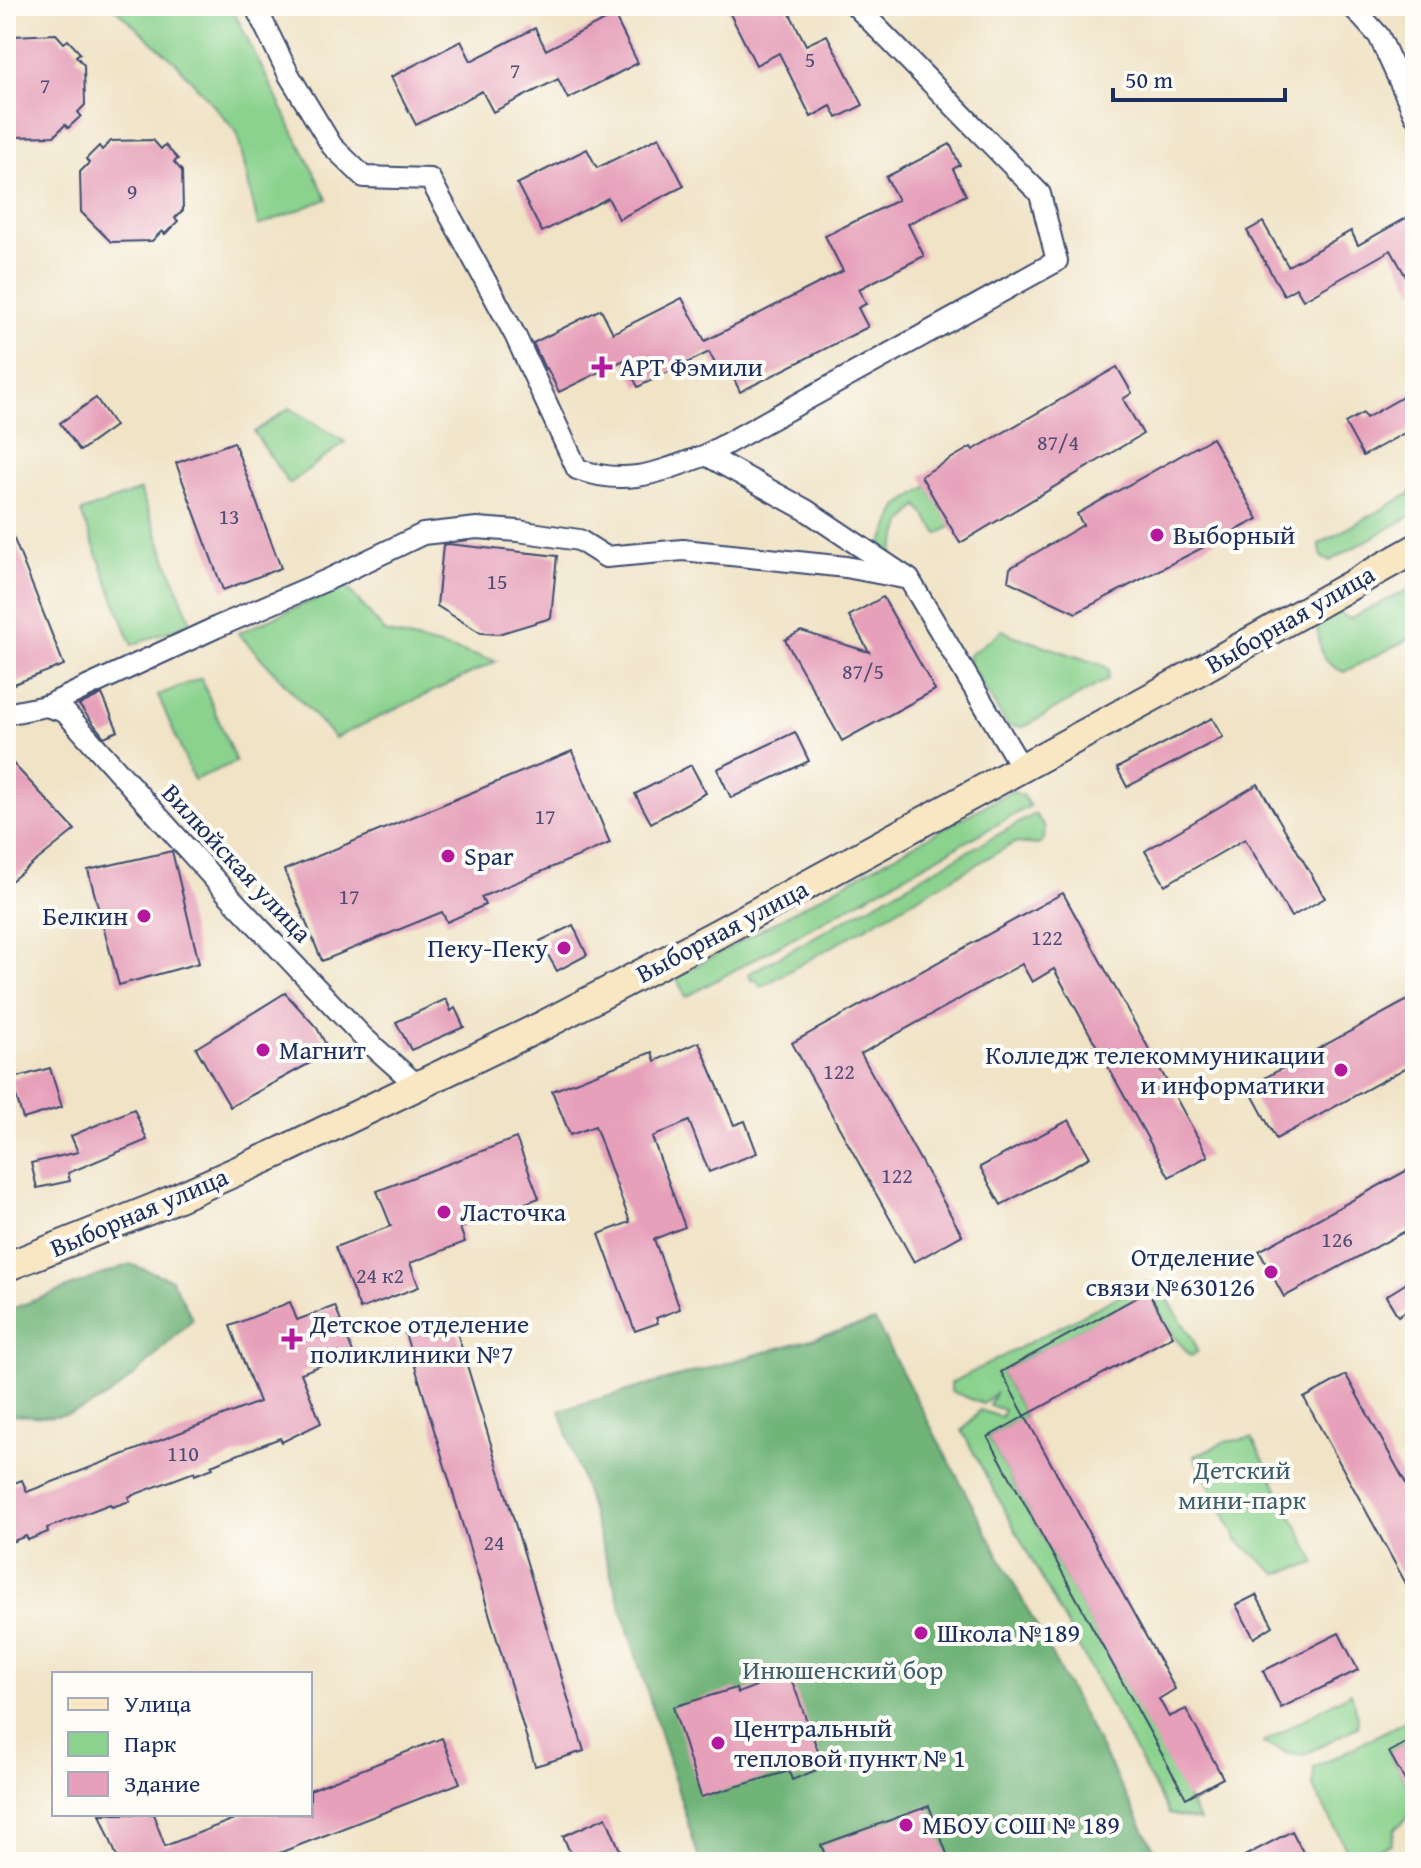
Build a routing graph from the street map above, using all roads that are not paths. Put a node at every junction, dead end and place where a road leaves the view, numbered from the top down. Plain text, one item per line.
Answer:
1 (255, 6) edge
2 (856, 6) edge
3 (1352, 6) edge
4 (1415, 115) edge
5 (706, 455) junction
6 (1415, 549) edge
7 (909, 579) junction
8 (46, 706) junction
9 (6, 714) edge
10 (1021, 767) junction
11 (419, 1087) junction
12 (6, 1267) edge

1 - 5 street
2 - 5 street
3 - 4 street
5 - 7 street
6 - 10 main road, Выборная улица
7 - 8 street
7 - 10 street
8 - 9 street
8 - 11 street, Вилюйская улица
10 - 11 main road, Выборная улица
11 - 12 main road, Выборная улица

